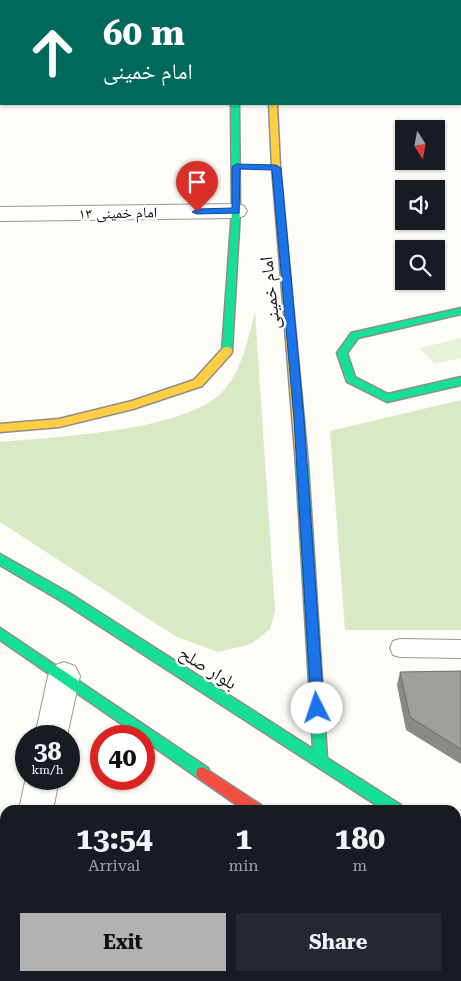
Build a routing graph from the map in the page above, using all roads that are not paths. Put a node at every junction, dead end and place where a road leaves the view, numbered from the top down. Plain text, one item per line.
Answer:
1 (235, 105) edge
2 (273, 105) edge
3 (260, 167) dead end
4 (276, 168) junction
5 (236, 211) junction
6 (0, 214) edge
7 (461, 311) edge
8 (461, 381) edge
9 (0, 428) edge
10 (0, 559) edge
11 (0, 633) edge
12 (400, 648) dead end
13 (461, 649) edge
14 (64, 676) junction
15 (53, 725) edge
16 (320, 760) junction
17 (40, 790) edge
18 (37, 805) edge
19 (249, 805) edge
20 (388, 805) edge

1 - 5 street, امام خمینی
2 - 4 street, امام خمینی
3 - 4 street
4 - 16 street, امام خمینی
5 - 6 street, امام خمینی ۱۳
5 - 9 street, امام خمینی
7 - 8 street
10 - 16 street, بلوار صلح
11 - 14 street
12 - 13 lane
14 - 15 street
14 - 19 street
16 - 20 street, بلوار صلح
17 - 18 street

